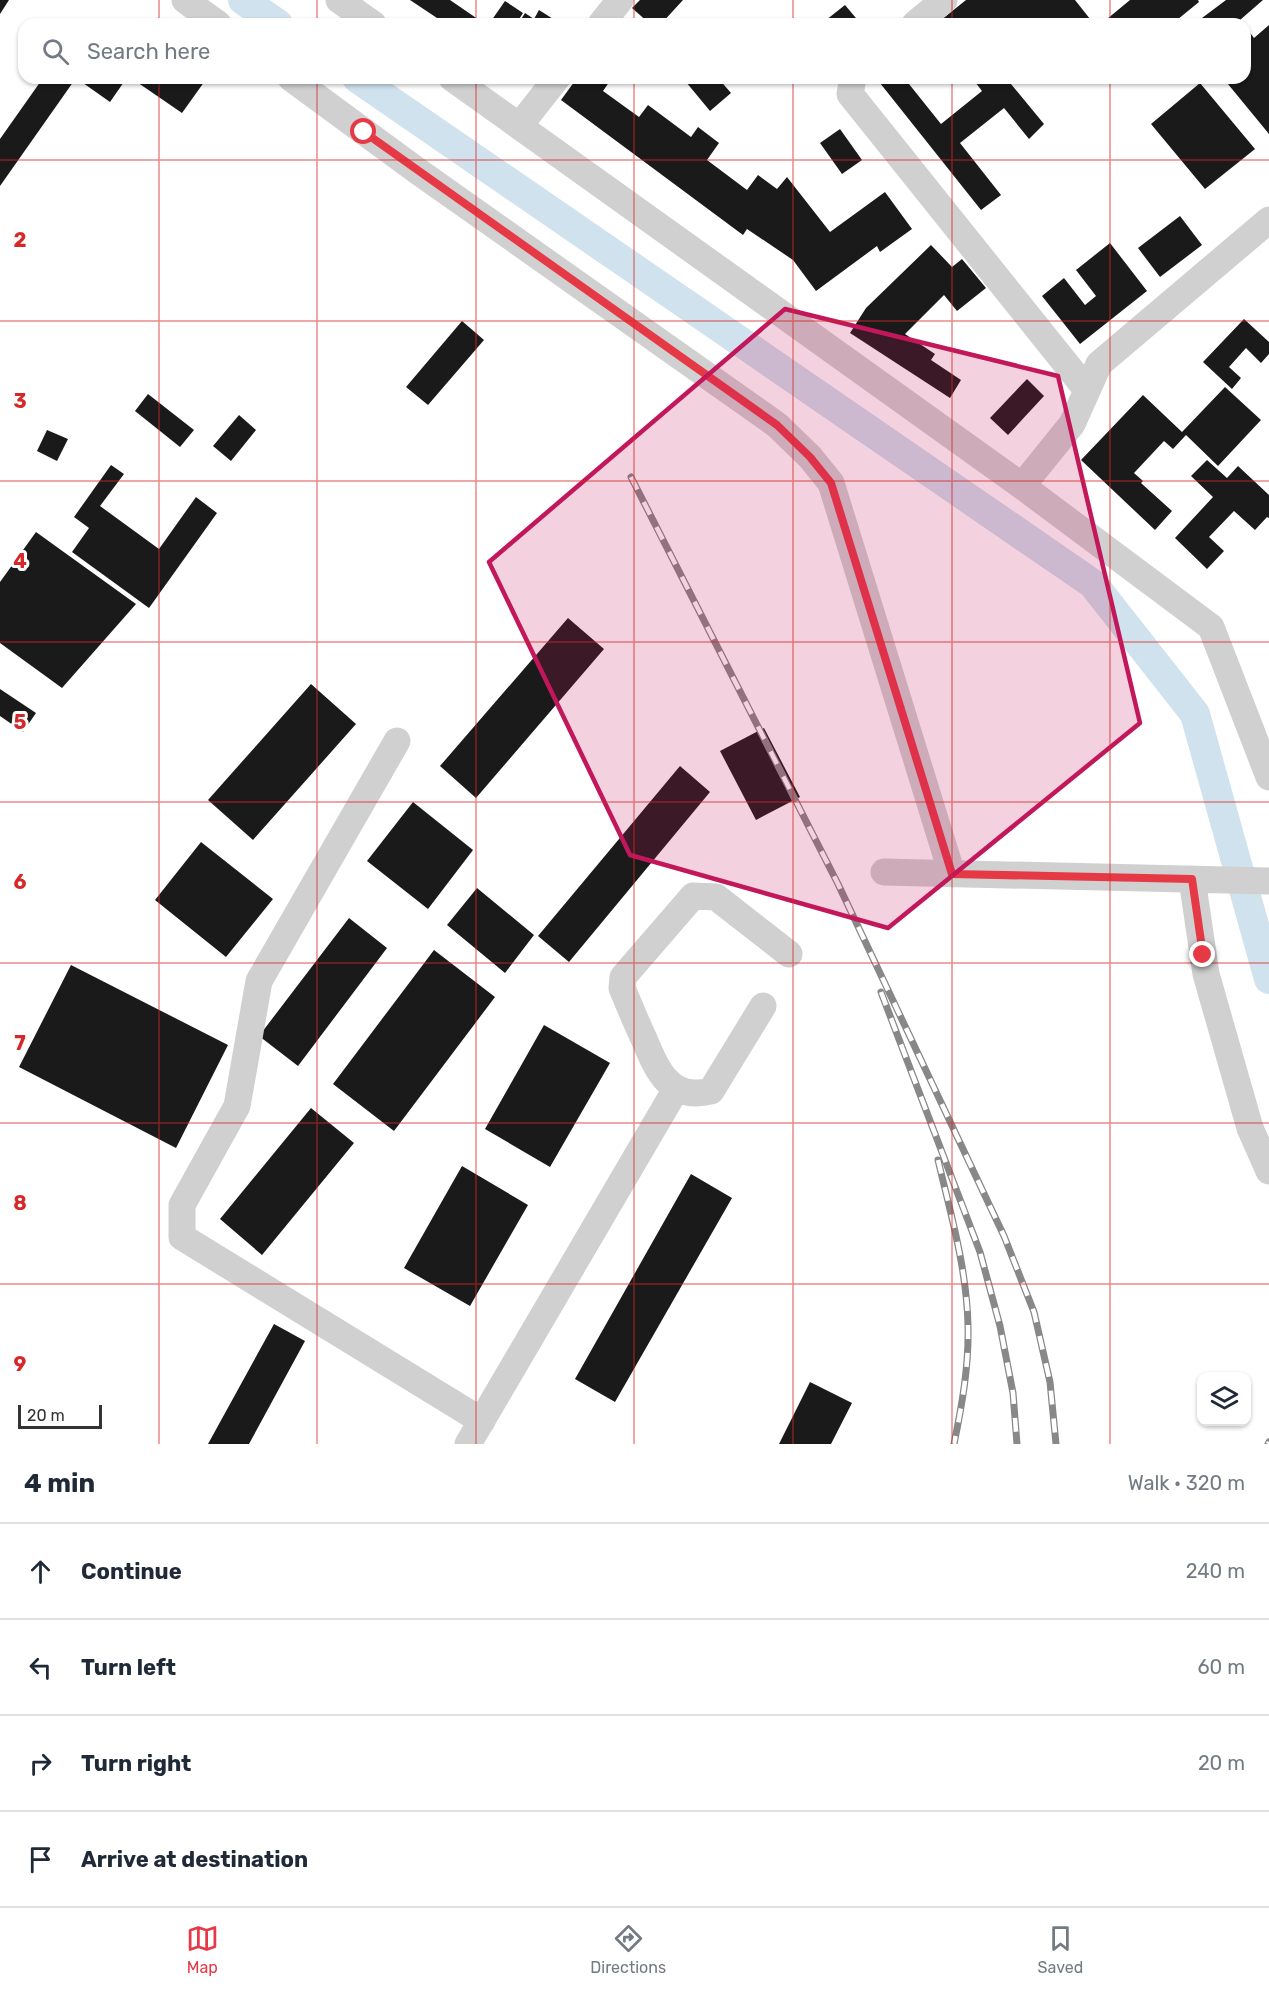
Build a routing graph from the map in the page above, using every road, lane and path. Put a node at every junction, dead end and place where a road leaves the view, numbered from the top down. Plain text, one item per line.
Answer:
1 (185, 0) edge
2 (339, 0) edge
3 (620, 0) edge
4 (944, 0) edge
5 (210, 18) edge
6 (364, 18) edge
7 (606, 18) edge
8 (922, 18) edge
9 (299, 84) edge
10 (461, 84) edge
11 (552, 84) edge
12 (852, 84) edge
13 (520, 125) junction
14 (1269, 220) edge
15 (1087, 390) junction
16 (1022, 486) junction
17 (1259, 725) edge
18 (397, 741) dead end
19 (1269, 777) edge
20 (884, 872) dead end
21 (952, 874) junction
22 (1192, 879) junction
23 (1269, 880) edge
24 (789, 954) dead end
25 (763, 1006) dead end
26 (676, 1089) junction
27 (1269, 1171) edge
28 (482, 1421) junction
29 (468, 1444) edge

1 - 5 street
2 - 6 street
3 - 7 street
4 - 8 street
9 - 21 street
10 - 13 street
11 - 13 street
12 - 15 street
13 - 16 street
14 - 15 street
15 - 16 street
16 - 17 street
17 - 19 street
18 - 28 street
20 - 21 street
21 - 22 street
22 - 23 street
22 - 27 street
24 - 26 street
25 - 26 street
26 - 28 street
28 - 29 street

